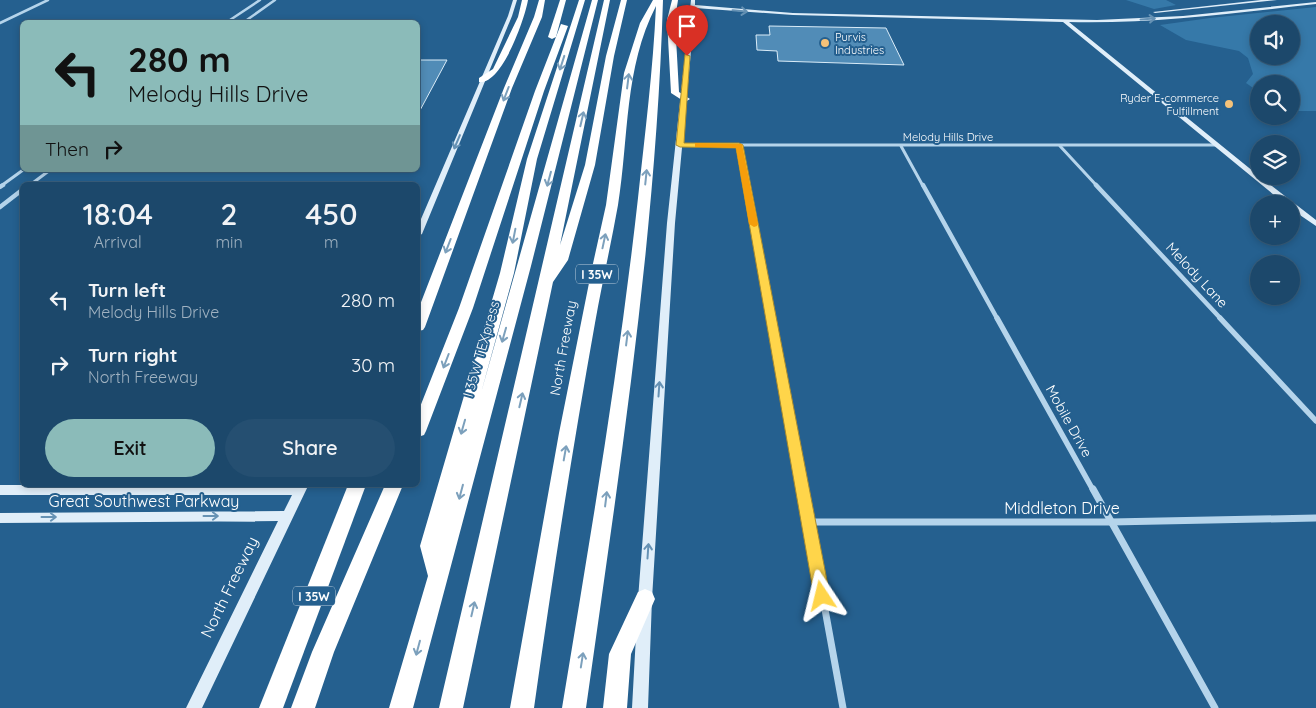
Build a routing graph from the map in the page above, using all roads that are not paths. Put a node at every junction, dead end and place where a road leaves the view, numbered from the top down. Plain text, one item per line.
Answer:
1 (48, 0) edge
2 (260, 0) edge
3 (275, 0) edge
4 (515, 0) edge
5 (525, 0) edge
6 (542, 0) edge
7 (563, 0) edge
8 (595, 0) edge
9 (607, 0) edge
10 (624, 0) edge
11 (658, 0) edge
12 (675, 0) edge
13 (1276, 0) edge
14 (577, 2) edge
15 (693, 2) edge
16 (1316, 3) edge
17 (792, 7) dead end
18 (811, 8) dead end
19 (261, 10) junction
20 (243, 11) junction
21 (891, 13) junction
22 (1057, 14) junction
23 (230, 20) edge
24 (247, 20) edge
25 (1065, 20) junction
26 (0, 23) edge
27 (551, 60) junction
28 (482, 80) junction
29 (685, 99) junction
30 (680, 145) junction
31 (739, 145) junction
32 (1217, 145) junction
33 (901, 146) junction
34 (1060, 146) junction
35 (20, 172) edge
36 (47, 172) edge
37 (34, 182) edge
38 (0, 187) edge
39 (20, 192) edge
40 (1279, 195) edge
41 (0, 207) edge
42 (1300, 212) edge
43 (1316, 224) edge
44 (420, 229) edge
45 (544, 286) junction
46 (420, 322) edge
47 (1316, 421) edge
48 (420, 426) edge
49 (301, 487) edge
50 (356, 487) edge
51 (393, 487) edge
52 (0, 490) edge
53 (288, 516) junction
54 (0, 518) edge
55 (1316, 518) edge
56 (808, 522) junction
57 (1111, 522) junction
58 (438, 575) junction
59 (645, 599) junction
60 (194, 708) edge
61 (271, 708) edge
62 (303, 708) edge
63 (401, 708) edge
64 (451, 708) edge
65 (522, 708) edge
66 (574, 708) edge
67 (616, 708) edge
68 (640, 708) edge
69 (843, 708) edge
70 (1215, 708) edge

1 - 26 street
2 - 20 street
3 - 19 street
4 - 28 street
5 - 28 highway
6 -> 46 highway
7 - 27 highway
8 -> 58 highway, I 35W TEXpress
45 -> 9 highway
10 - 45 highway
65 -> 11 highway, North Freeway / I 35W
66 -> 11 highway
12 - 29 highway
13 - 22 street
14 - 27 highway
14 -> 58 highway
15 - 17 street
15 -> 21 street
15 - 29 street
25 -> 16 street
18 - 21 street
19 - 20 street
19 - 24 street
20 - 23 street
21 - 22 street
21 - 25 street
22 - 25 street
25 - 32 street
27 -> 48 highway
28 -> 44 street
29 - 30 street
30 - 31 street, Melody Hills Drive
59 -> 30 street
31 - 33 street, Melody Hills Drive
31 - 56 street
32 - 34 street, Melody Hills Drive
32 - 40 street
33 - 34 street, Melody Hills Drive
33 - 57 street, Mobile Drive
34 - 47 street, Melody Lane
35 - 38 street
36 - 37 street
39 - 41 street
42 - 43 street
64 -> 45 highway
49 - 52 street, Great Southwest Parkway
49 - 53 street, North Freeway
50 - 61 highway, I 35W
51 - 62 highway
54 -> 53 street, Great Southwest Parkway
53 - 60 street, North Freeway
55 - 57 street, Middleton Drive
56 - 57 street, Middleton Drive
56 - 69 street
57 - 70 street, Mobile Drive
58 -> 63 highway, I 35W TEXpress
59 - 67 highway
59 - 68 street

